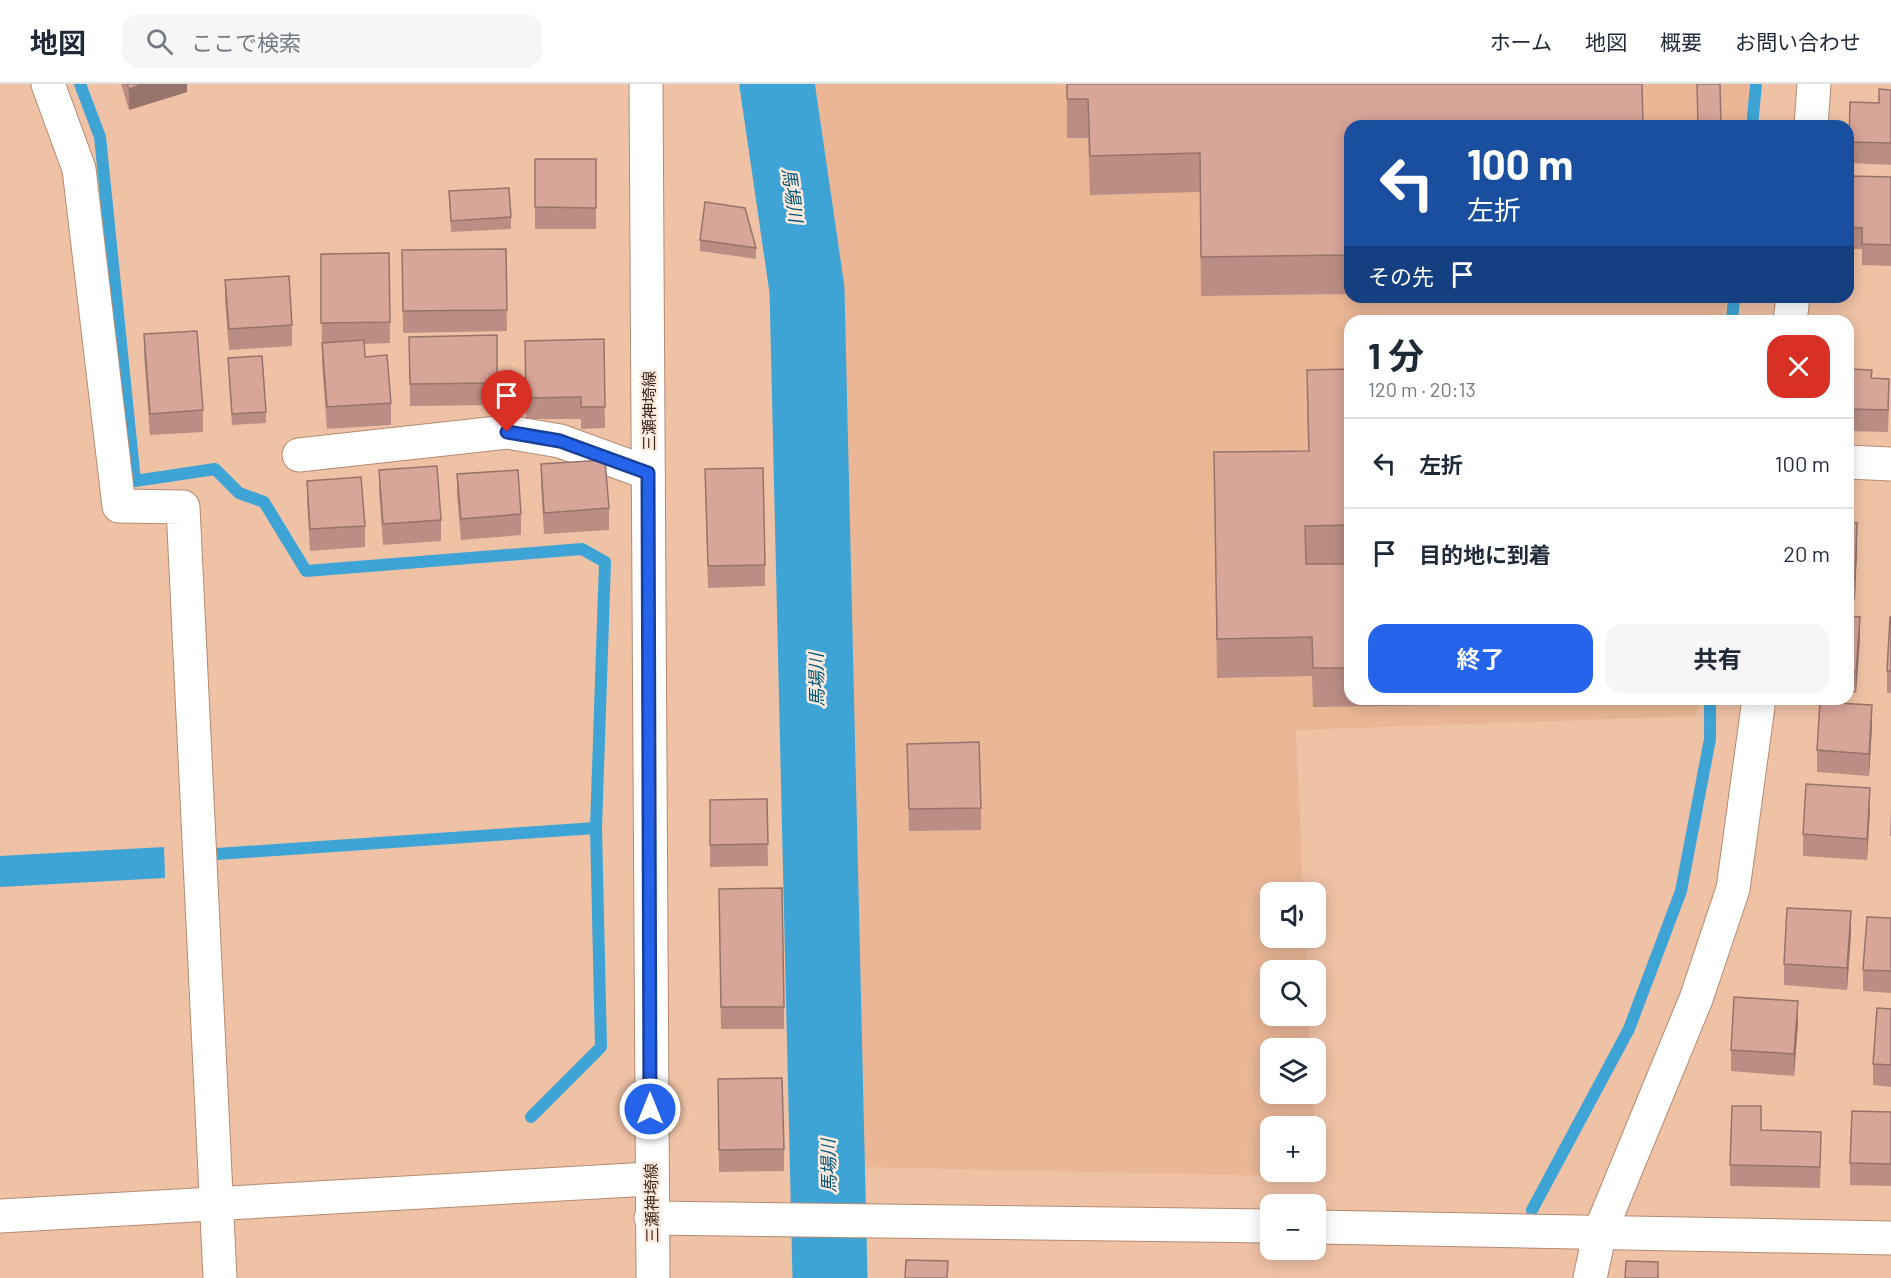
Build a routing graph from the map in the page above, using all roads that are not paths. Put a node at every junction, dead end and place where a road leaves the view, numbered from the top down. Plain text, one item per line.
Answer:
1 (48, 84) edge
2 (646, 84) edge
3 (1814, 84) edge
4 (1811, 120) edge
5 (299, 455) dead end
6 (1854, 462) edge
7 (1891, 464) edge
8 (648, 473) junction
9 (1759, 705) edge
10 (650, 1179) junction
11 (216, 1203) junction
12 (0, 1216) edge
13 (651, 1218) junction
14 (1260, 1226) edge
15 (1326, 1227) edge
16 (1600, 1232) junction
17 (1891, 1238) edge
18 (220, 1278) edge
19 (653, 1278) edge
20 (1590, 1278) edge

1 - 11 street
2 - 8 street, 三瀬神埼線
3 - 4 street
5 - 8 street
6 - 7 street
8 - 10 street, 三瀬神埼線
9 - 16 street
10 - 11 street
10 - 13 street, 三瀬神埼線
11 - 12 street
11 - 18 street
13 - 14 street
13 - 19 street, 三瀬神埼線
15 - 16 street
16 - 17 street
16 - 20 street

